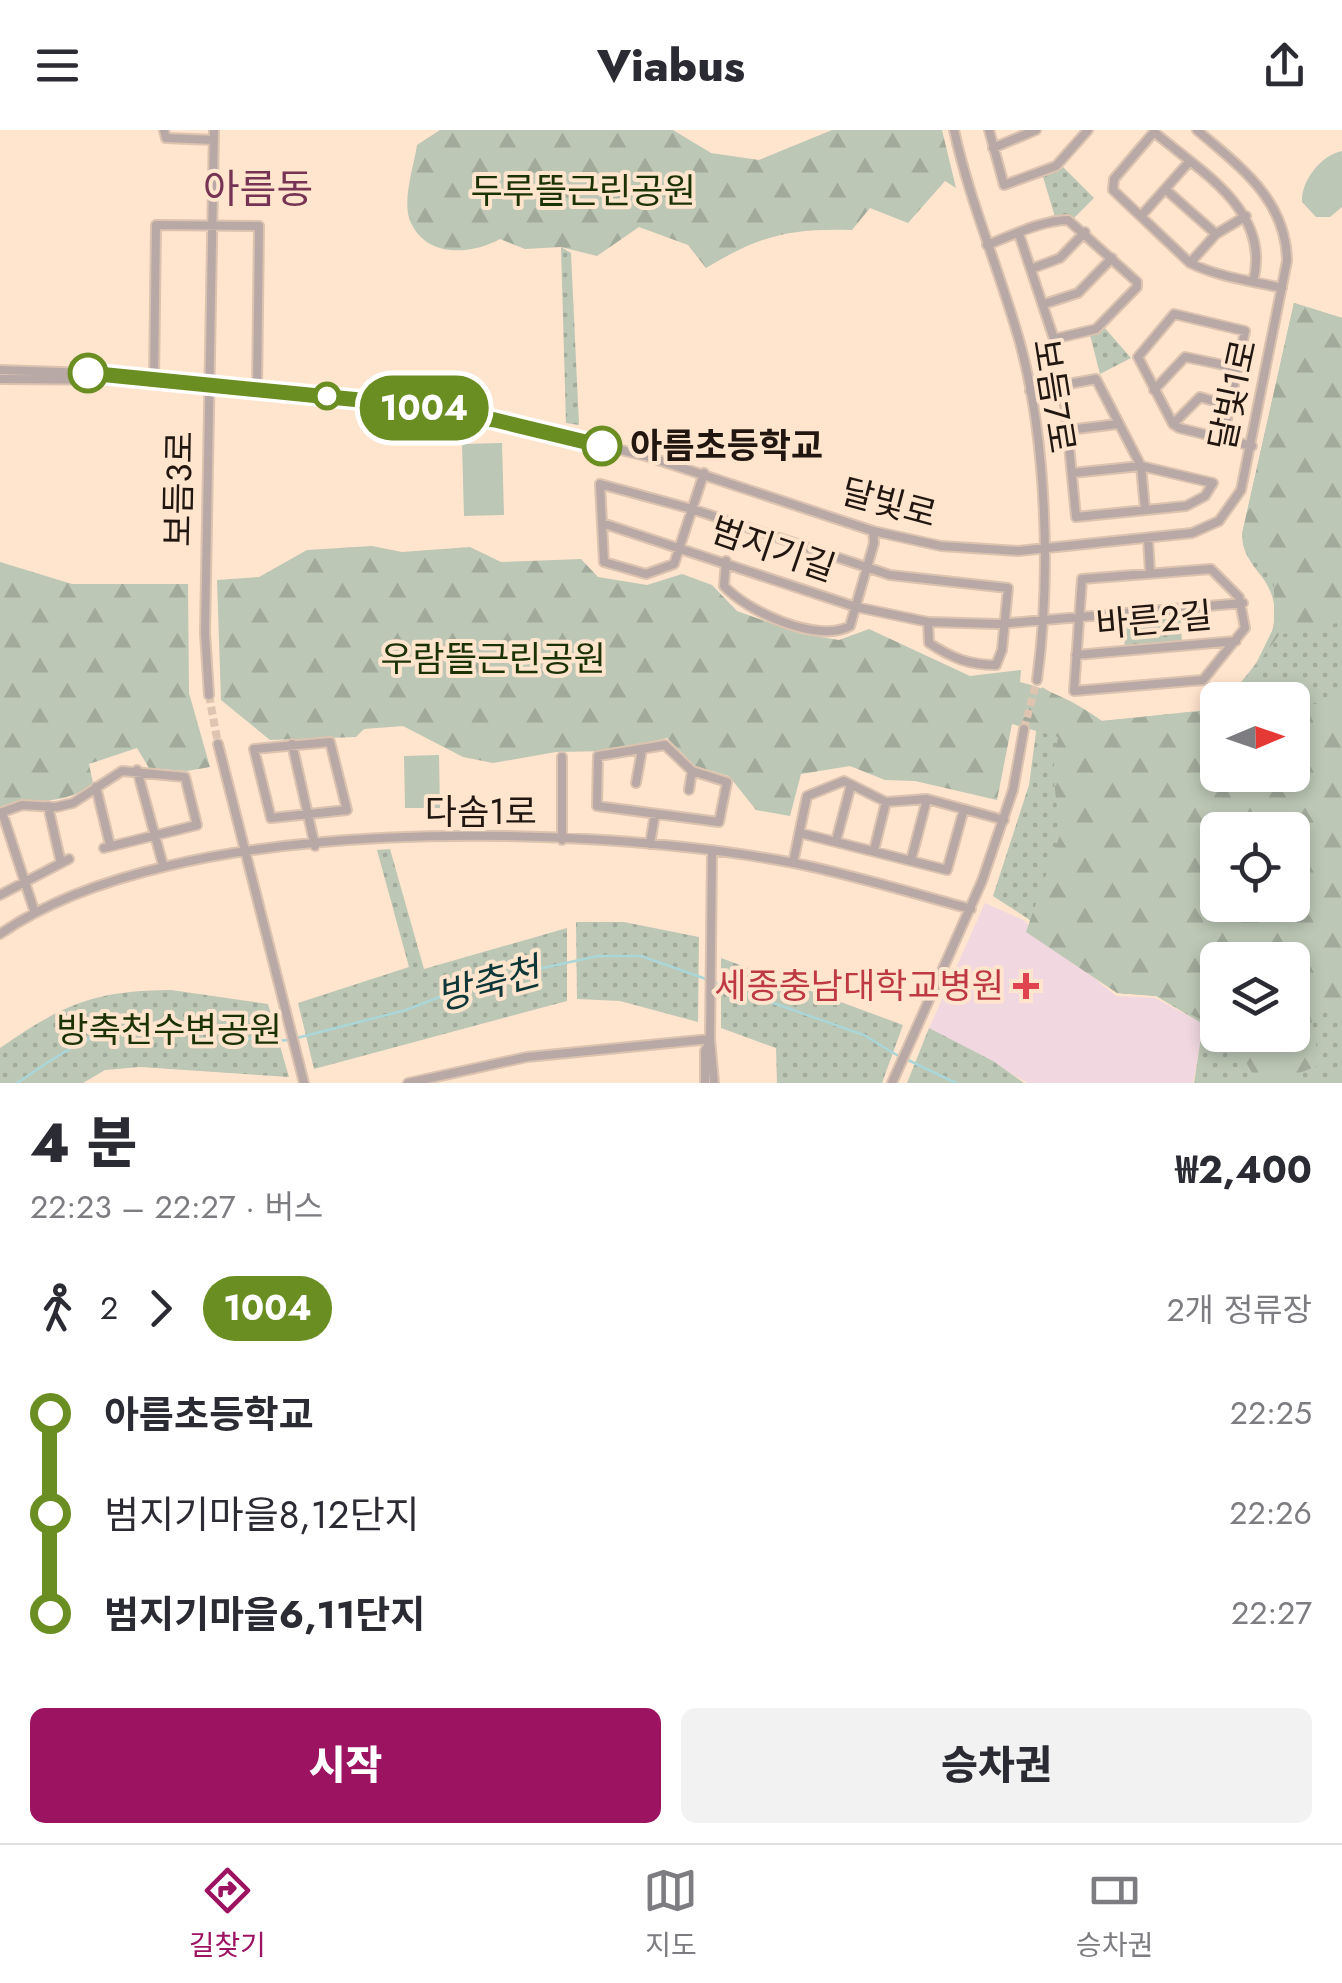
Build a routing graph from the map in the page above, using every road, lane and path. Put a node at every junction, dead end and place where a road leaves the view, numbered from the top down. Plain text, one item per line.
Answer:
1 (164, 130) edge
2 (954, 130) edge
3 (989, 130) edge
4 (1036, 130) edge
5 (1088, 130) edge
6 (1197, 130) edge
7 (214, 135) edge
8 (994, 148) junction
9 (1189, 162) junction
10 (1165, 189) junction
11 (1141, 216) junction
12 (1246, 216) junction
13 (211, 223) junction
14 (1085, 232) junction
15 (1019, 234) junction
16 (1216, 234) junction
17 (987, 245) junction
18 (1112, 258) junction
19 (1190, 263) junction
20 (1031, 268) junction
21 (1253, 282) junction
22 (1282, 288) junction
23 (1044, 304) junction
24 (1238, 368) junction
25 (0, 370) edge
26 (0, 379) edge
27 (135, 380) junction
28 (154, 381) junction
29 (1064, 384) junction
30 (208, 386) junction
31 (257, 390) junction
32 (1154, 390) junction
33 (1030, 391) junction
34 (1230, 406) junction
35 (1118, 424) junction
36 (1172, 424) junction
37 (1068, 430) junction
38 (1224, 438) junction
39 (1252, 446) junction
40 (1140, 466) junction
41 (704, 473) junction
42 (1072, 473) junction
43 (692, 509) junction
44 (1144, 509) junction
45 (602, 523) junction
46 (873, 531) junction
47 (1148, 538) junction
48 (680, 546) junction
49 (1045, 548) junction
50 (726, 561) junction
51 (867, 569) junction
52 (1150, 572) junction
53 (1241, 600) junction
54 (856, 607) junction
55 (1080, 616) junction
56 (1044, 620) junction
57 (928, 622) junction
58 (1006, 624) junction
59 (1236, 640) junction
60 (1076, 655) junction
61 (1037, 680) tunnel mouth
62 (209, 694) tunnel mouth
63 (1024, 729) tunnel mouth
64 (218, 744) tunnel mouth
65 (292, 744) junction
66 (642, 750) junction
67 (562, 757) dead end
68 (136, 770) junction
69 (692, 770) junction
70 (636, 784) dead end
71 (851, 785) junction
72 (96, 788) junction
73 (689, 790) dead end
74 (926, 799) junction
75 (886, 802) junction
76 (48, 806) junction
77 (964, 809) junction
78 (1, 813) edge
79 (309, 814) junction
80 (655, 814) junction
81 (1004, 820) junction
82 (800, 834) junction
83 (154, 835) junction
84 (562, 840) junction
85 (836, 841) junction
86 (650, 844) junction
87 (315, 846) junction
88 (874, 850) junction
89 (243, 852) junction
90 (712, 853) junction
91 (911, 860) junction
92 (793, 863) junction
93 (162, 865) junction
94 (24, 879) junction
95 (0, 894) edge
96 (971, 909) junction
97 (34, 910) junction
98 (0, 934) edge
99 (710, 1040) junction
100 (892, 1081) edge
101 (304, 1083) edge
102 (408, 1083) edge
103 (705, 1083) edge
104 (714, 1083) edge

1 - 7 street
2 - 17 street, 보듬7로
3 - 8 street
4 - 8 street
5 - 8 street
6 - 22 street, 달빛1로
7 - 13 street, 보듬3로
9 - 10 street
9 - 11 street
9 - 12 street
10 - 11 street
10 - 16 street
11 - 19 street
12 - 16 street
12 - 21 street
13 - 28 street
13 - 30 street, 보듬3로
13 - 31 street
14 - 15 street
14 - 18 street
14 - 20 street
15 - 17 street
15 - 20 street
16 - 19 street
17 - 33 street, 보듬7로
18 - 23 street
18 - 23 street
19 - 21 street
20 - 23 street
21 - 22 street
22 - 39 street, 달빛1로
24 - 32 street
24 - 32 street
24 - 34 street
25 - 27 street, 달빛로
26 - 27 street, 달빛로
27 - 28 street, 달빛로
28 - 30 street, 달빛로
29 - 33 street
29 - 35 street
29 - 37 street
30 - 31 street, 달빛로
30 - 62 street, 보듬3로
31 - 41 street, 달빛로
32 - 36 street
33 - 49 street, 보듬7로
34 - 36 street
34 - 38 street
35 - 37 street
35 - 40 street
36 - 38 street
37 - 42 street
38 - 39 street
39 - 47 street, 달빛1로
40 - 42 street
40 - 44 street
40 - 44 street
41 - 43 street
41 - 46 street, 달빛로
42 - 44 street
43 - 45 street, 범지기길
43 - 48 street
43 - 51 street, 범지기길
45 - 48 street, 범지기길
45 - 48 street
46 - 49 street, 달빛로
46 - 51 street
47 - 49 street, 달빛1로
47 - 52 street
48 - 50 street, 범지기길
49 - 56 street, 보듬7로
50 - 54 street, 범지기길
50 - 54 street
51 - 54 street
51 - 58 street, 범지기길
52 - 53 street
52 - 55 street
53 - 55 street, 범지기길
53 - 59 street
54 - 57 street, 범지기길
55 - 56 street, 범지기길
55 - 60 street
56 - 58 street, 범지기길
56 - 61 street, 보듬7로
57 - 58 street, 범지기길
57 - 58 street
59 - 60 street, 바른2길
59 - 60 street
63 - 81 street
64 - 89 street
65 - 79 street
65 - 79 street
65 - 79 street
66 - 69 street
66 - 70 street
66 - 80 street
67 - 84 street
68 - 72 street
68 - 83 street
68 - 83 street
69 - 73 street
69 - 80 street
71 - 75 street
71 - 82 street
71 - 85 street
72 - 76 street
72 - 83 street
74 - 75 street
74 - 77 street
74 - 91 street
75 - 88 street
76 - 78 street
76 - 94 street
77 - 81 street
77 - 91 street
78 - 94 street
79 - 87 street
80 - 86 street
81 - 96 street
82 - 85 street
82 - 92 street
83 - 93 street
84 - 86 street, 다솜1로
84 - 87 street, 다솜1로
85 - 88 street
86 - 90 street, 다솜1로
87 - 89 street, 다솜1로
88 - 91 street
89 - 93 street, 다솜1로
89 - 101 street
90 - 92 street, 다솜1로
90 - 99 street
92 - 96 street, 다솜1로
93 - 97 street, 다솜1로
94 - 95 street
94 - 97 street
96 - 100 street
97 - 98 street, 다솜1로
99 - 102 street
99 - 103 street
99 - 104 street

